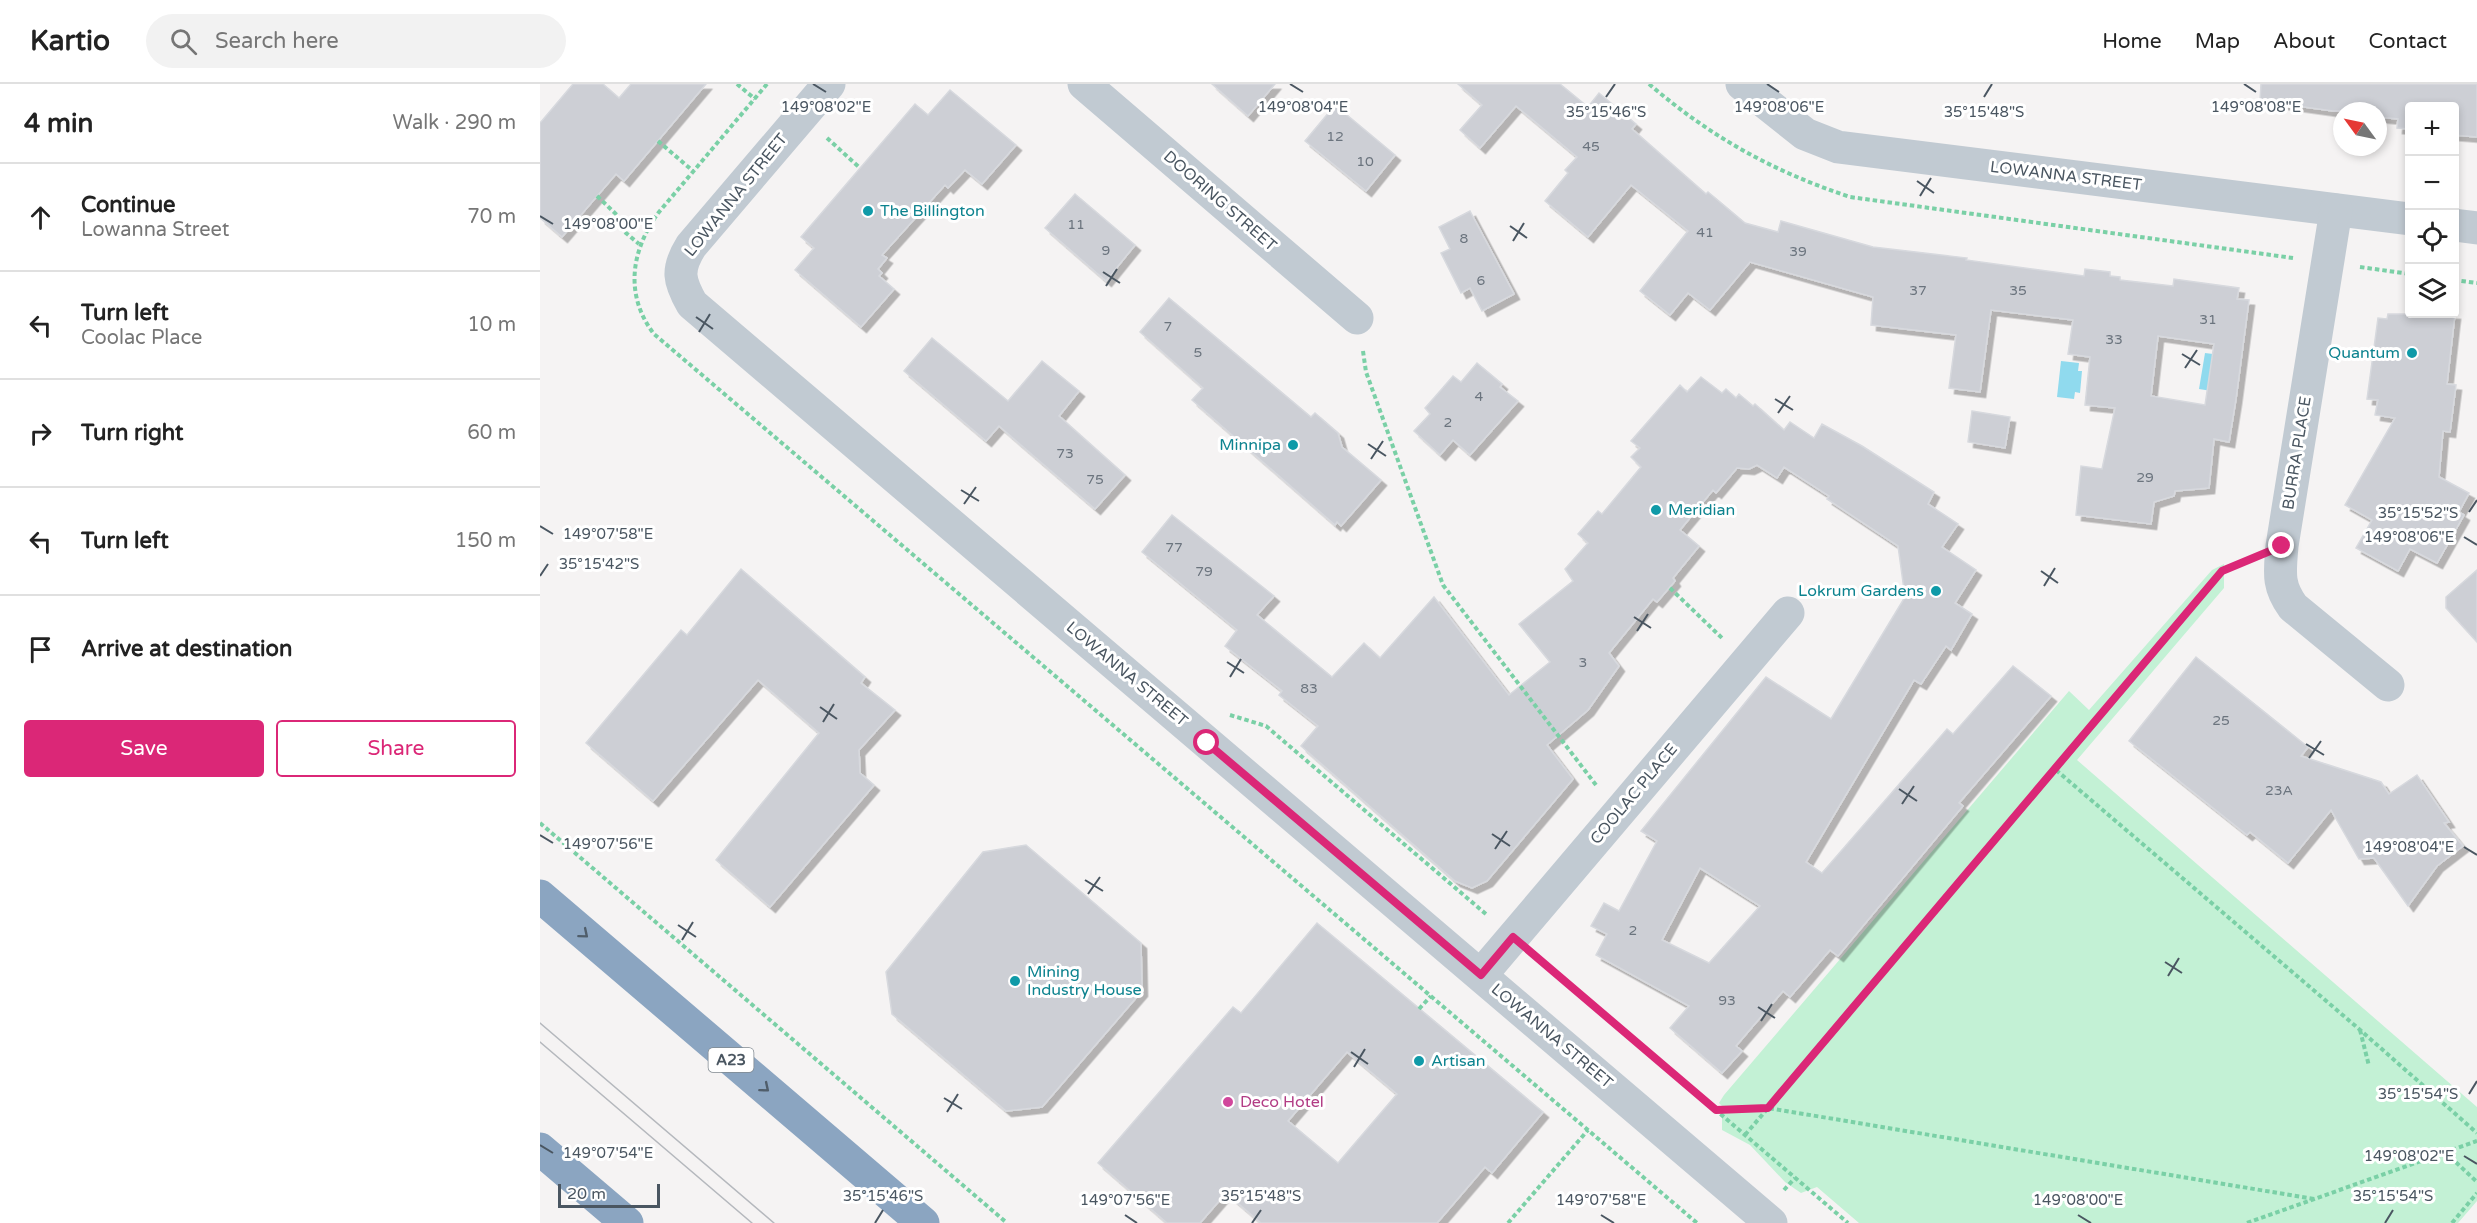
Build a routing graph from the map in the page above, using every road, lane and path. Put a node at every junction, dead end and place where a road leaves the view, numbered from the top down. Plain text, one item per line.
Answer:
1 (737, 84) edge
2 (767, 84) edge
3 (829, 84) edge
4 (1084, 84) edge
5 (1649, 84) edge
6 (1743, 84) edge
7 (755, 99) junction
8 (820, 133) dead end
9 (658, 141) dead end
10 (860, 168) dead end
11 (693, 171) junction
12 (597, 196) dead end
13 (2336, 210) junction
14 (2405, 219) edge
15 (2459, 226) edge
16 (2477, 228) edge
17 (639, 245) junction
18 (2328, 263) junction
19 (2405, 273) edge
20 (2459, 281) edge
21 (2477, 283) edge
22 (1357, 318) joint
23 (2282, 546) junction
24 (1670, 588) dead end
25 (1788, 613) dead end
26 (1747, 662) junction
27 (2388, 685) dead end
28 (1221, 712) dead end
29 (2056, 770) junction
30 (1618, 814) junction
31 (540, 823) edge
32 (540, 896) edge
33 (1513, 937) junction
34 (1481, 975) junction
35 (1431, 996) junction
36 (1419, 1009) dead end
37 (2359, 1029) junction
38 (2369, 1066) dead end
39 (1768, 1108) junction
40 (1716, 1110) junction
41 (1588, 1130) junction
42 (2477, 1133) edge
43 (1745, 1135) junction
44 (2474, 1142) edge
45 (2477, 1148) edge
46 (2445, 1152) junction
47 (543, 1155) edge
48 (2477, 1182) edge
49 (2477, 1193) edge
50 (2314, 1199) junction
51 (627, 1223) edge
52 (923, 1223) edge
53 (1007, 1223) edge
54 (1508, 1223) edge
55 (1697, 1223) edge
56 (1771, 1223) edge
57 (1848, 1223) edge
58 (2247, 1223) edge
59 (2452, 1223) edge

1 - 7 path
2 - 7 path
3 - 34 street, LOWANNA STREET
4 - 22 street, DOORING STREET
5 - 18 path
6 - 13 street, LOWANNA STREET
7 - 11 path
8 - 10 path
9 - 11 path
11 - 17 path
12 - 17 path
13 - 14 street, LOWANNA STREET
13 - 18 street, BURRA PLACE
15 - 16 street
17 - 35 path
18 - 19 path
18 - 23 street, BURRA PLACE
20 - 21 path
22 - 30 path
23 - 27 street, BURRA PLACE
23 - 29 path
24 - 26 path
25 - 26 street, COOLAC PLACE
26 - 30 street, COOLAC PLACE
28 - 33 path
29 - 37 path
29 - 39 path
30 - 33 street, COOLAC PLACE
31 - 53 path
32 -> 52 highway, A23
33 - 34 street, COOLAC PLACE
33 - 40 path
34 - 56 street, LOWANNA STREET
35 - 36 path
35 - 41 path
37 - 38 path
37 - 42 path
39 - 40 path
39 - 43 path
39 - 50 path
40 - 43 path
41 - 54 path
41 - 55 path
43 - 57 path
44 - 45 path
44 - 46 path
46 - 48 path
46 - 50 path
47 - 51 highway
49 - 59 path
50 - 58 path

